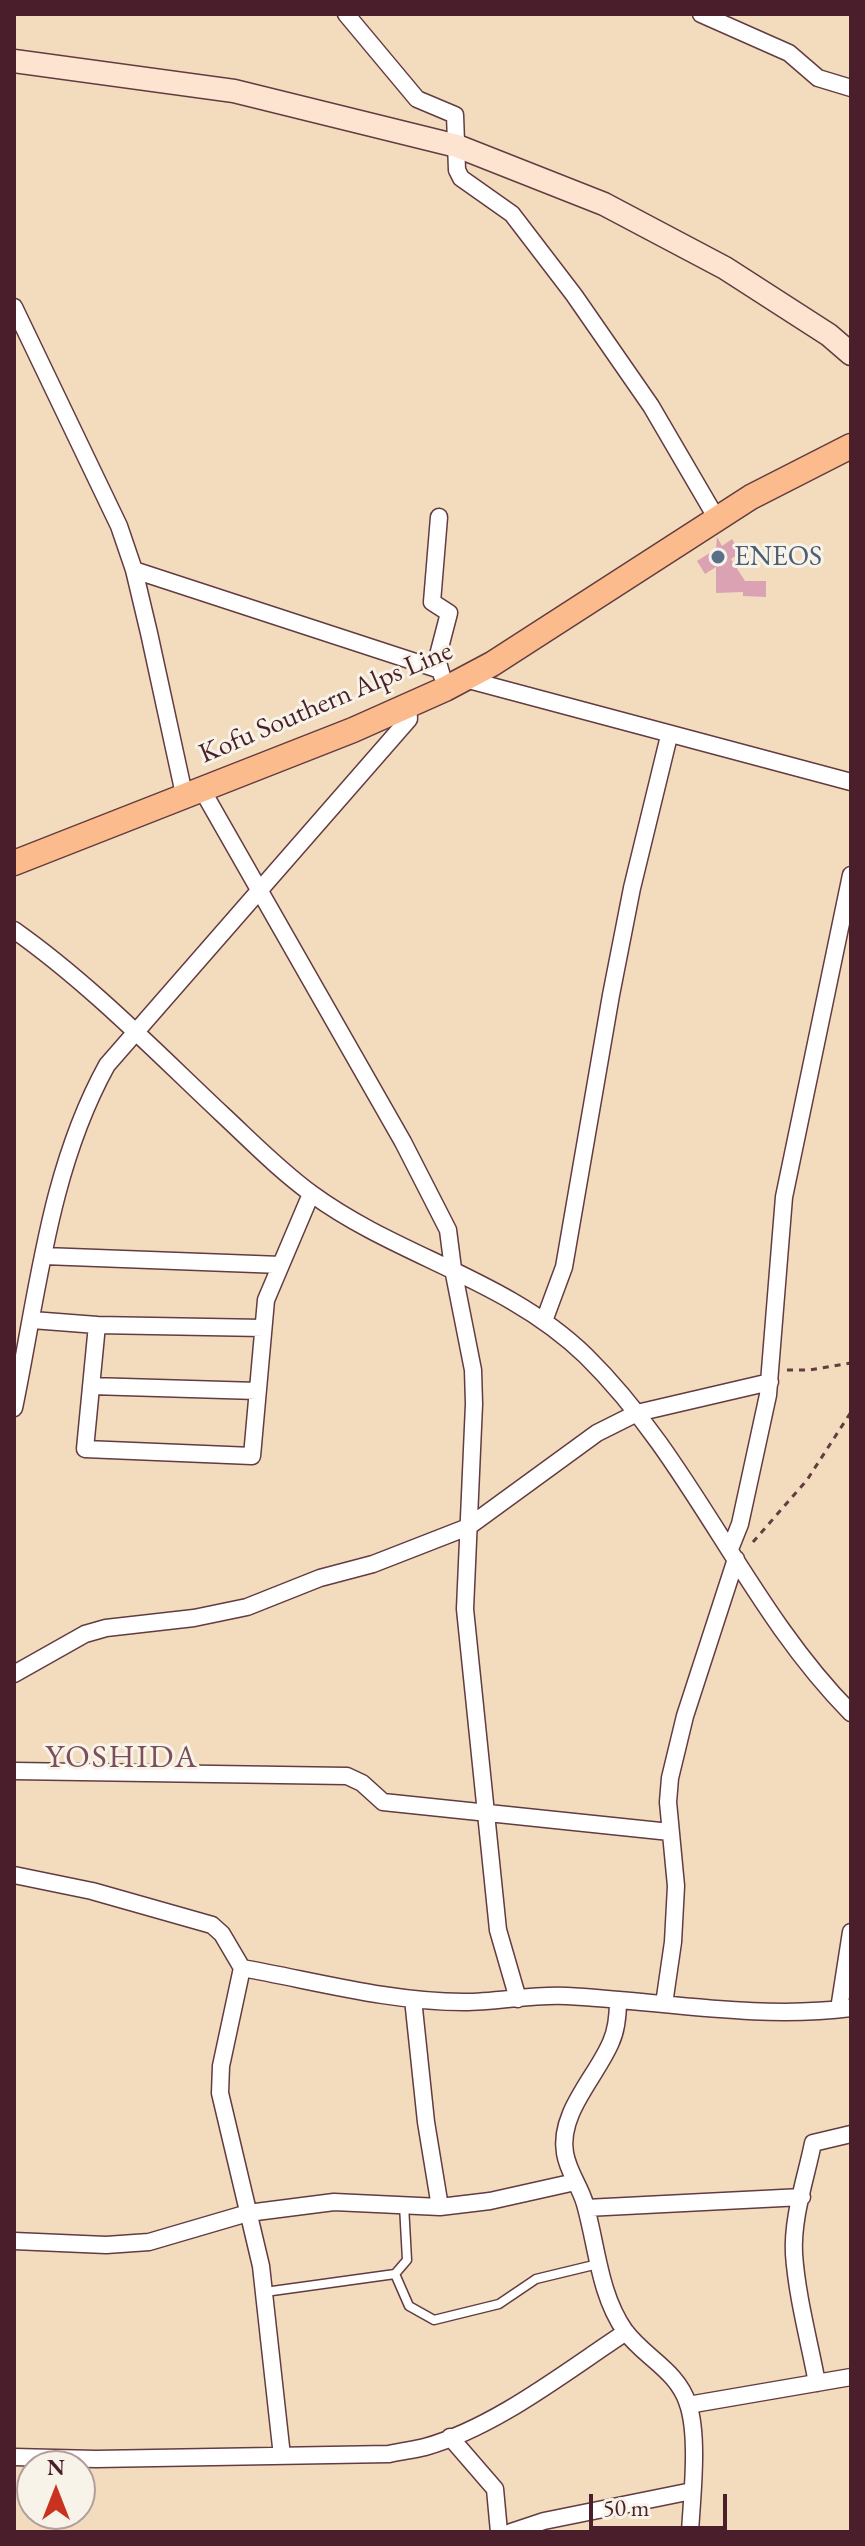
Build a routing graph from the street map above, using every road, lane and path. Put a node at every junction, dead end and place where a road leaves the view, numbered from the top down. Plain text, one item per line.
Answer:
1 (346, 14) edge
2 (701, 14) edge
3 (14, 61) edge
4 (851, 88) edge
5 (457, 146) junction
6 (14, 307) edge
7 (851, 354) edge
8 (851, 446) edge
9 (439, 517) dead end
10 (717, 519) junction
11 (134, 570) junction
12 (450, 679) junction
13 (408, 708) junction
14 (669, 736) junction
15 (851, 782) edge
16 (193, 791) junction
17 (14, 863) edge
18 (851, 875) edge
19 (259, 890) junction
20 (14, 930) edge
21 (135, 1032) junction
22 (311, 1194) junction
23 (44, 1256) junction
24 (281, 1265) junction
25 (453, 1269) junction
26 (32, 1320) junction
27 (544, 1321) junction
28 (97, 1325) junction
29 (263, 1328) junction
30 (851, 1363) edge
31 (770, 1376) junction
32 (91, 1386) junction
33 (257, 1391) junction
34 (14, 1408) edge
35 (851, 1412) edge
36 (637, 1413) junction
37 (468, 1527) junction
38 (733, 1554) junction
39 (14, 1674) edge
40 (851, 1713) edge
41 (14, 1771) edge
42 (485, 1813) junction
43 (670, 1832) junction
44 (14, 1875) edge
45 (851, 1932) edge
46 (242, 1968) junction
47 (413, 1999) junction
48 (518, 1999) junction
49 (618, 2000) junction
50 (664, 2004) junction
51 (845, 2008) edge
52 (851, 2134) edge
53 (575, 2182) junction
54 (802, 2197) junction
55 (404, 2205) junction
56 (440, 2207) junction
57 (586, 2208) junction
58 (248, 2213) junction
59 (14, 2241) edge
60 (598, 2264) junction
61 (395, 2274) junction
62 (265, 2292) junction
63 (626, 2332) junction
64 (851, 2377) edge
65 (817, 2383) junction
66 (688, 2405) junction
67 (450, 2437) junction
68 (282, 2456) junction
69 (14, 2457) edge
70 (692, 2491) junction
71 (499, 2532) edge
72 (511, 2532) edge
73 (690, 2532) edge

1 - 5 street
2 - 4 street
3 - 5 street
5 - 7 street
5 - 10 street
6 - 11 street
8 - 10 main road, Kofu Southern Alps Line
9 - 12 street
10 - 12 main road, Kofu Southern Alps Line
11 - 12 street
11 - 16 street
12 - 13 main road, Kofu Southern Alps Line
12 - 14 street
13 - 16 main road, Kofu Southern Alps Line
13 - 19 street
14 - 15 street
14 - 27 street
16 - 17 main road, Kofu Southern Alps Line
16 - 19 street
18 - 31 street
19 - 21 street
19 - 25 street
20 - 21 street
21 - 22 street
21 - 23 street
22 - 24 street
22 - 25 street
23 - 24 street
23 - 26 street
24 - 29 street
25 - 27 street
25 - 37 street
26 - 28 street
26 - 34 street
27 - 36 street
28 - 29 street
28 - 32 street
29 - 33 street
30 - 31 path
31 - 36 street
31 - 38 street
32 - 33 street
32 - 33 street
35 - 38 path
36 - 37 street
36 - 38 street
37 - 39 street
37 - 42 street
38 - 40 street
38 - 43 street
41 - 42 street
42 - 43 street
42 - 48 street
43 - 50 street
44 - 46 street
45 - 51 street
46 - 47 street
46 - 58 street
47 - 48 street
47 - 56 street
48 - 49 street
49 - 50 street
49 - 53 street
50 - 51 street
52 - 54 street
53 - 56 street
53 - 57 street
54 - 57 street
54 - 65 street
55 - 56 street
55 - 58 street
55 - 61 lane
57 - 60 street
58 - 59 street
58 - 62 street
60 - 61 lane
60 - 63 street
61 - 62 lane
62 - 68 street
63 - 66 street
63 - 67 street
64 - 65 street
65 - 66 street
66 - 70 street
67 - 68 street
67 - 71 street
68 - 69 street
70 - 72 street
70 - 73 street

